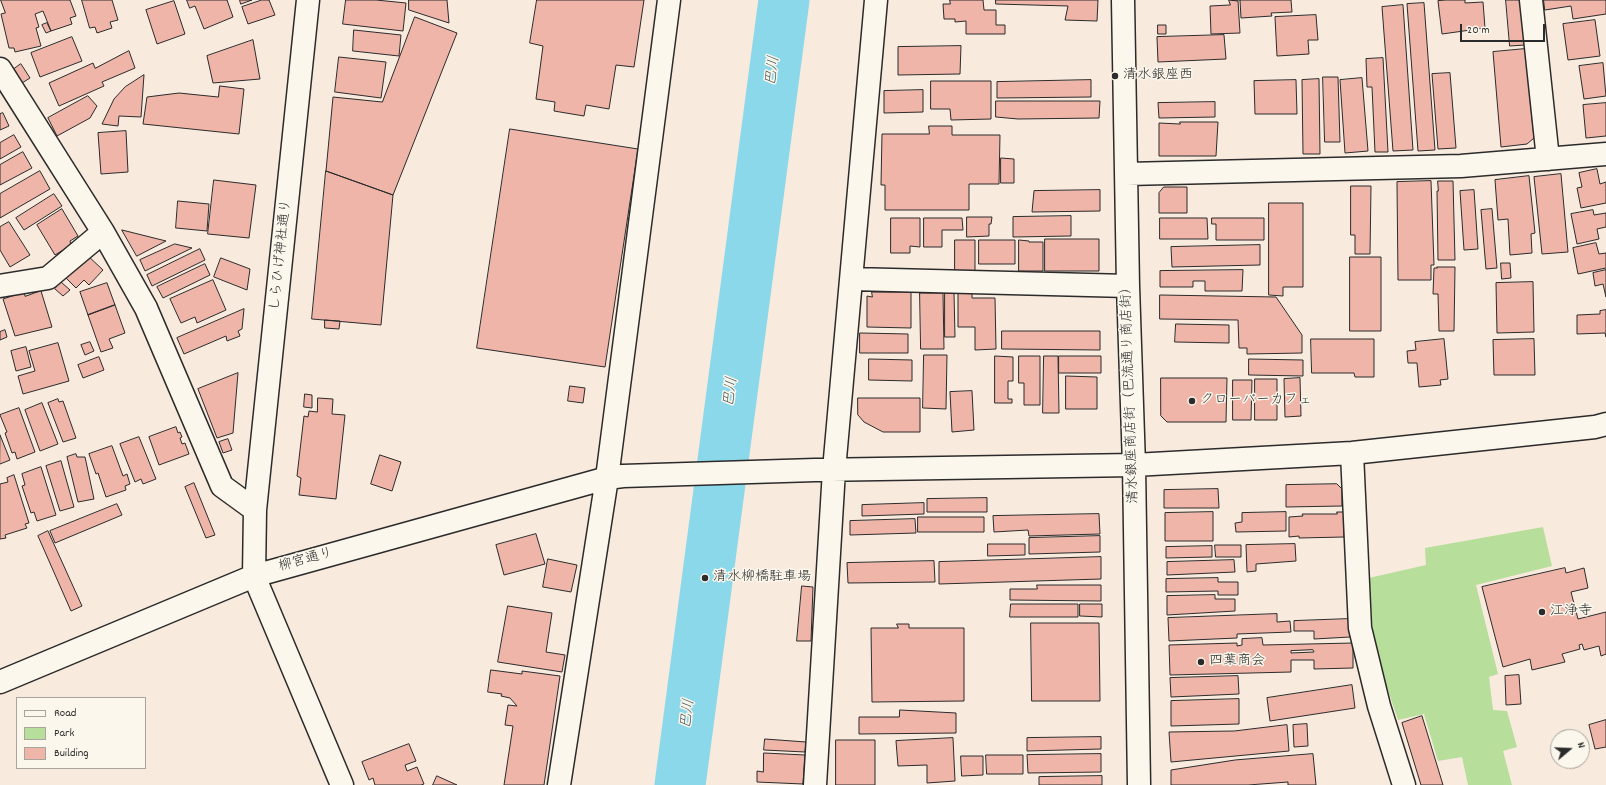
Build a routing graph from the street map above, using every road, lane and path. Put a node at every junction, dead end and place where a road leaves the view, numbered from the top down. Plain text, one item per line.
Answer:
1 (308, 0) edge
2 (669, 0) edge
3 (876, 0) edge
4 (1123, 0) edge
5 (1531, 0) edge
6 (0, 69) edge
7 (1606, 154) edge
8 (1548, 159) junction
9 (1127, 174) junction
10 (103, 232) junction
11 (852, 279) junction
12 (0, 286) edge
13 (1128, 286) junction
14 (1606, 424) edge
15 (1352, 453) junction
16 (1134, 465) junction
17 (824, 470) junction
18 (615, 477) junction
19 (255, 510) junction
20 (254, 576) junction
21 (0, 682) edge
22 (342, 785) edge
23 (559, 785) edge
24 (815, 785) edge
25 (1139, 785) edge
26 (1404, 785) edge

1 - 19 street, しらひげ神社通り
2 - 18 street
3 - 11 street
4 - 9 street, 清水銀座商店街（巴流通り商店街）
5 - 8 street
6 - 10 street
7 - 8 street
8 - 9 street
9 - 13 street, 清水銀座商店街（巴流通り商店街）
10 - 12 street
10 - 19 street
11 - 13 street
11 - 17 street
13 - 16 street, 清水銀座商店街（巴流通り商店街）
14 - 15 street, 柳宮通り
15 - 16 street, 柳宮通り
15 - 26 street
16 - 17 street, 柳宮通り
16 - 25 street, 清水銀座商店街（巴流通り商店街）
17 - 18 street, 柳宮通り
17 - 24 street
18 - 20 street, 柳宮通り
18 - 23 street
19 - 20 street, しらひげ神社通り
20 - 21 street, 柳宮通り
20 - 22 street

